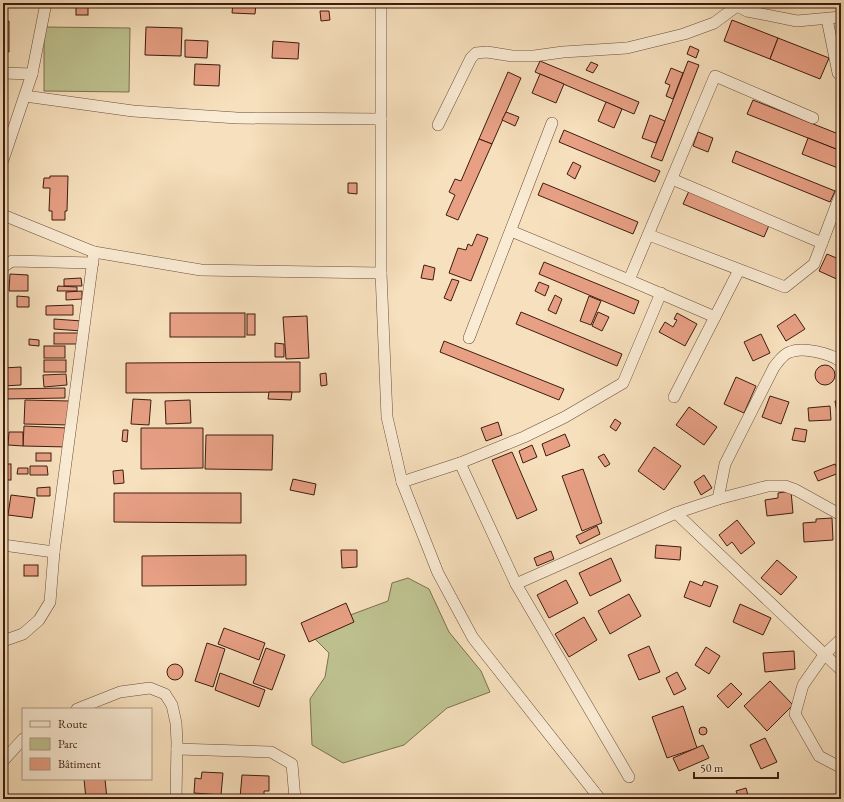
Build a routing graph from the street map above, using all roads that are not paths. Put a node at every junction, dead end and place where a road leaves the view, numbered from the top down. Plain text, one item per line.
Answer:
1 (46, 3) edge
2 (381, 3) edge
3 (734, 4) edge
4 (841, 17) edge
5 (827, 19) junction
6 (3, 74) edge
7 (32, 74) junction
8 (841, 76) edge
9 (25, 96) junction
10 (813, 118) dead end
11 (381, 119) junction
12 (552, 123) dead end
13 (438, 125) dead end
14 (3, 160) edge
15 (672, 179) junction
16 (841, 193) edge
17 (3, 215) edge
18 (511, 231) junction
19 (649, 235) junction
20 (822, 243) junction
21 (94, 257) junction
22 (3, 267) edge
23 (739, 270) junction
24 (381, 273) junction
25 (629, 280) junction
26 (660, 293) junction
27 (714, 317) junction
28 (469, 338) dead end
29 (841, 362) edge
30 (674, 397) dead end
31 (460, 463) junction
32 (402, 482) junction
33 (718, 499) junction
34 (676, 513) junction
35 (841, 515) edge
36 (3, 545) edge
37 (54, 552) junction
38 (516, 584) junction
39 (841, 639) edge
40 (3, 641) edge
41 (824, 655) junction
42 (841, 670) edge
43 (80, 708) edge
44 (22, 740) edge
45 (177, 749) junction
46 (3, 761) edge
47 (841, 765) edge
48 (629, 777) dead end
49 (3, 796) edge
50 (5, 799) edge
51 (176, 799) edge
52 (295, 799) edge
53 (600, 799) edge

1 - 7 street
2 - 11 street
3 - 5 street
3 - 13 street
4 - 5 street
5 - 8 street
6 - 7 street
7 - 9 street
9 - 11 street
9 - 14 street
10 - 15 street
11 - 24 street
12 - 18 street
15 - 19 street
15 - 20 street
16 - 20 street
17 - 21 street
18 - 25 street
18 - 28 street
19 - 23 street
19 - 25 street
20 - 23 street
21 - 22 street
21 - 24 street
21 - 37 street
23 - 27 street
24 - 32 street
25 - 26 street
26 - 27 street
26 - 31 street
27 - 30 street
29 - 33 street
31 - 32 street
31 - 38 street
32 - 53 street
33 - 34 street
33 - 35 street
34 - 38 street
34 - 41 street
36 - 37 street
37 - 40 street
38 - 48 street
39 - 41 street
41 - 42 street
41 - 47 street
43 - 45 street
44 - 46 street
45 - 51 street
45 - 52 street
49 - 50 street

